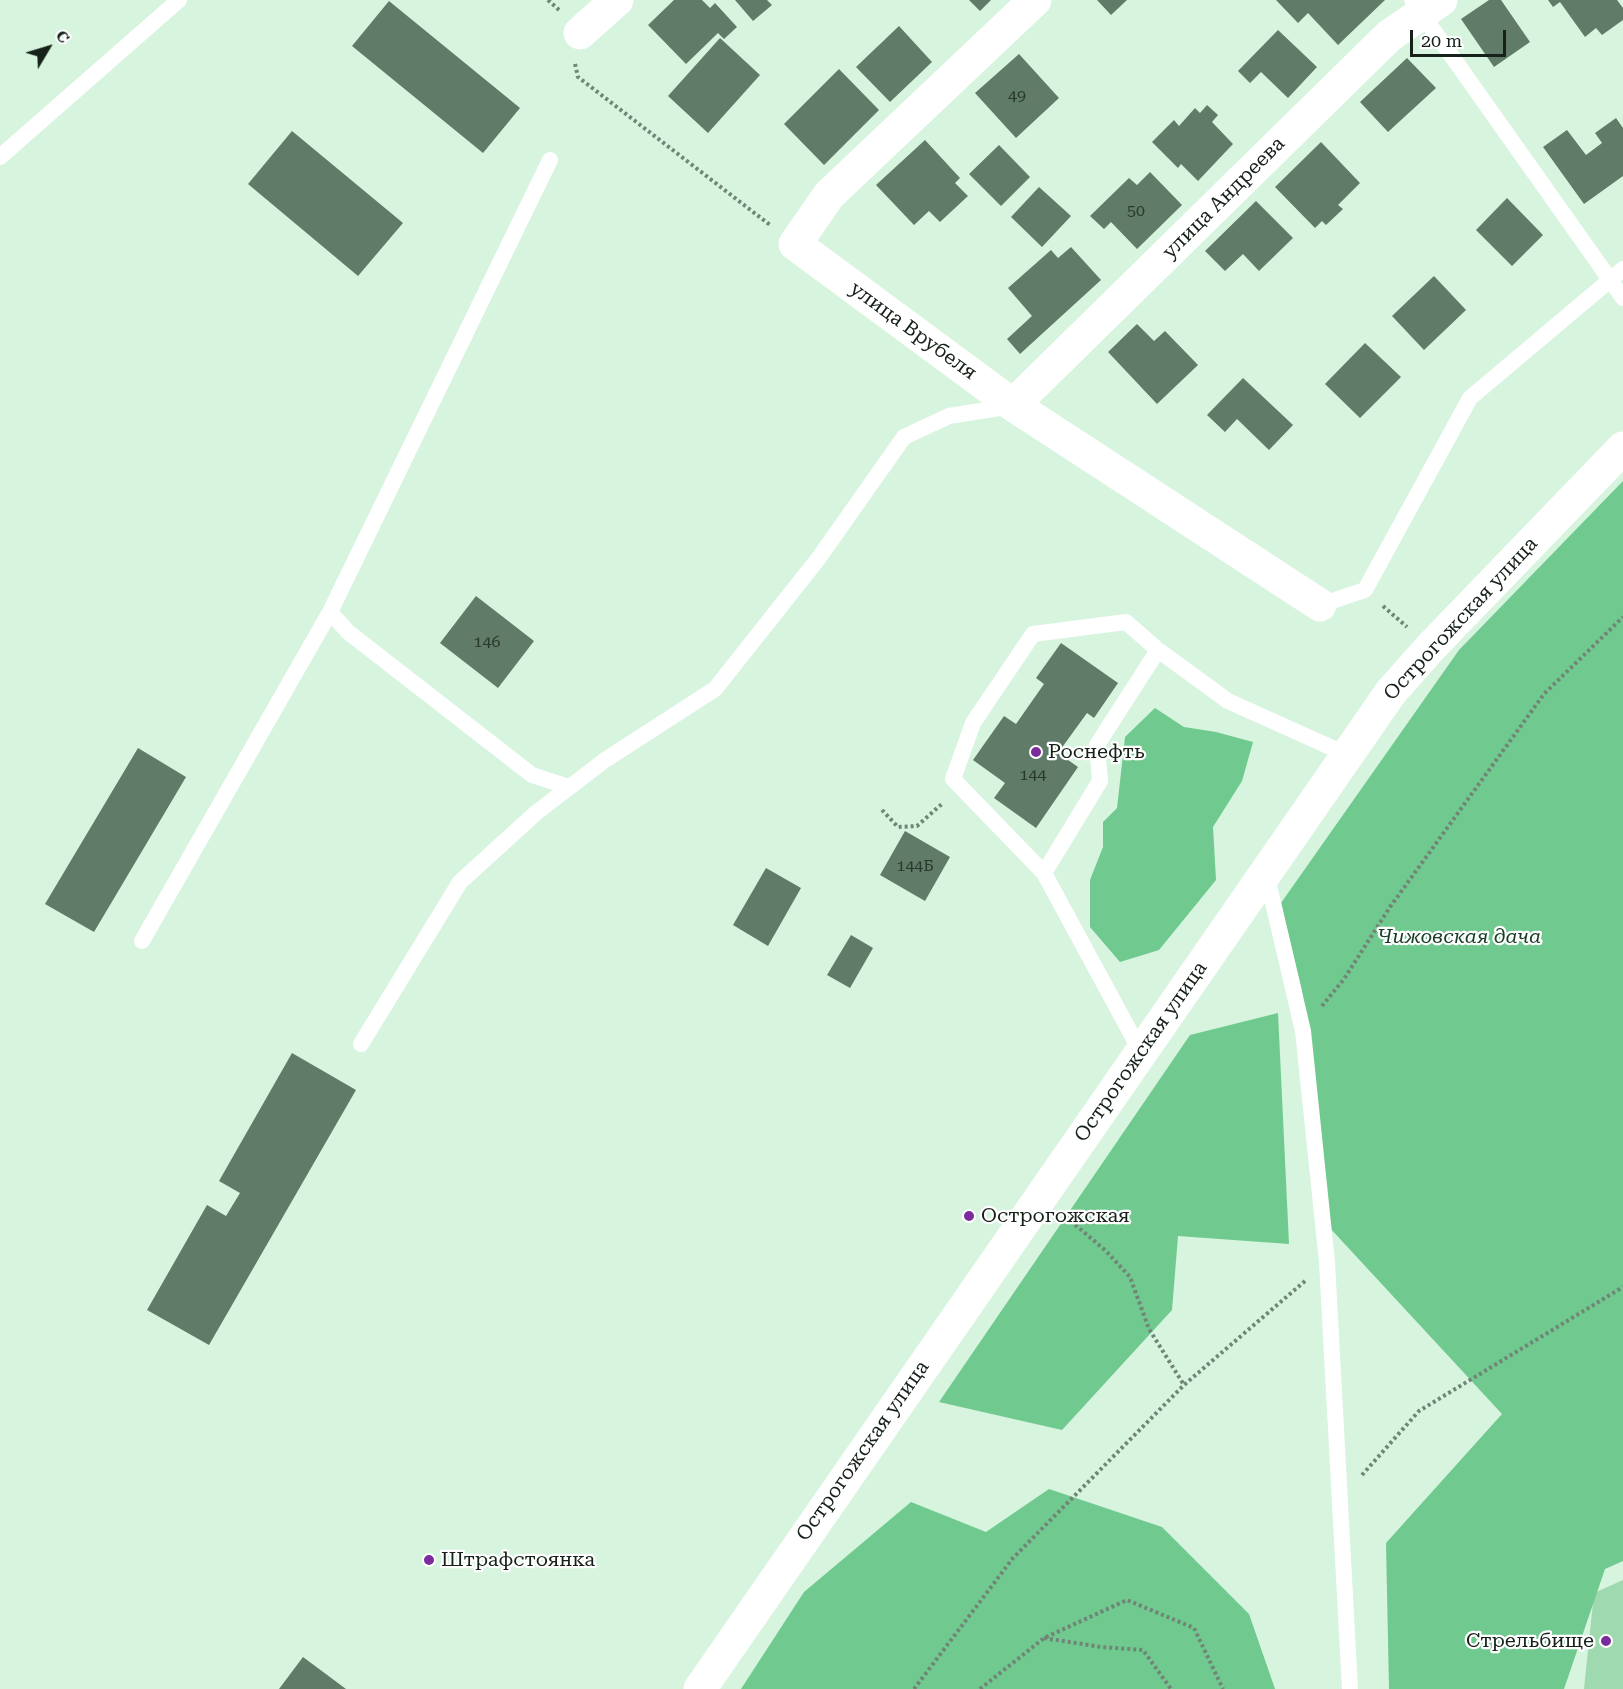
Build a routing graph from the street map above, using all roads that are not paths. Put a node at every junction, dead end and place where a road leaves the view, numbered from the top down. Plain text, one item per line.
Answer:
1 (179, 0) edge
2 (617, 0) edge
3 (1035, 0) edge
4 (1425, 5) edge
5 (580, 33) road end
6 (0, 156) edge
7 (550, 160) dead end
8 (1616, 274) edge
9 (1623, 298) edge
10 (1013, 405) junction
11 (1623, 448) edge
12 (1320, 605) joint
13 (330, 612) junction
14 (1158, 650) junction
15 (1348, 755) junction
16 (569, 787) junction
17 (1266, 872) junction
18 (1044, 873) junction
19 (142, 941) dead end
20 (361, 1044) dead end
21 (1141, 1052) junction
22 (700, 1689) edge
23 (1350, 1689) edge

1 - 6 lane
2 - 5 street
3 - 10 street, улица Врубеля
4 - 8 lane
4 - 10 street, улица Андреева
7 - 13 lane
8 - 9 lane
8 - 12 lane
10 - 12 street, улица Врубеля
10 - 16 lane
11 - 15 street, Острогожская улица
13 - 16 lane
13 - 19 lane
14 - 15 lane
14 - 18 lane
14 - 18 lane
15 - 17 street, Острогожская улица
16 - 20 lane
17 - 21 street, Острогожская улица
17 - 23 lane
18 - 21 lane
21 - 22 street, Острогожская улица

